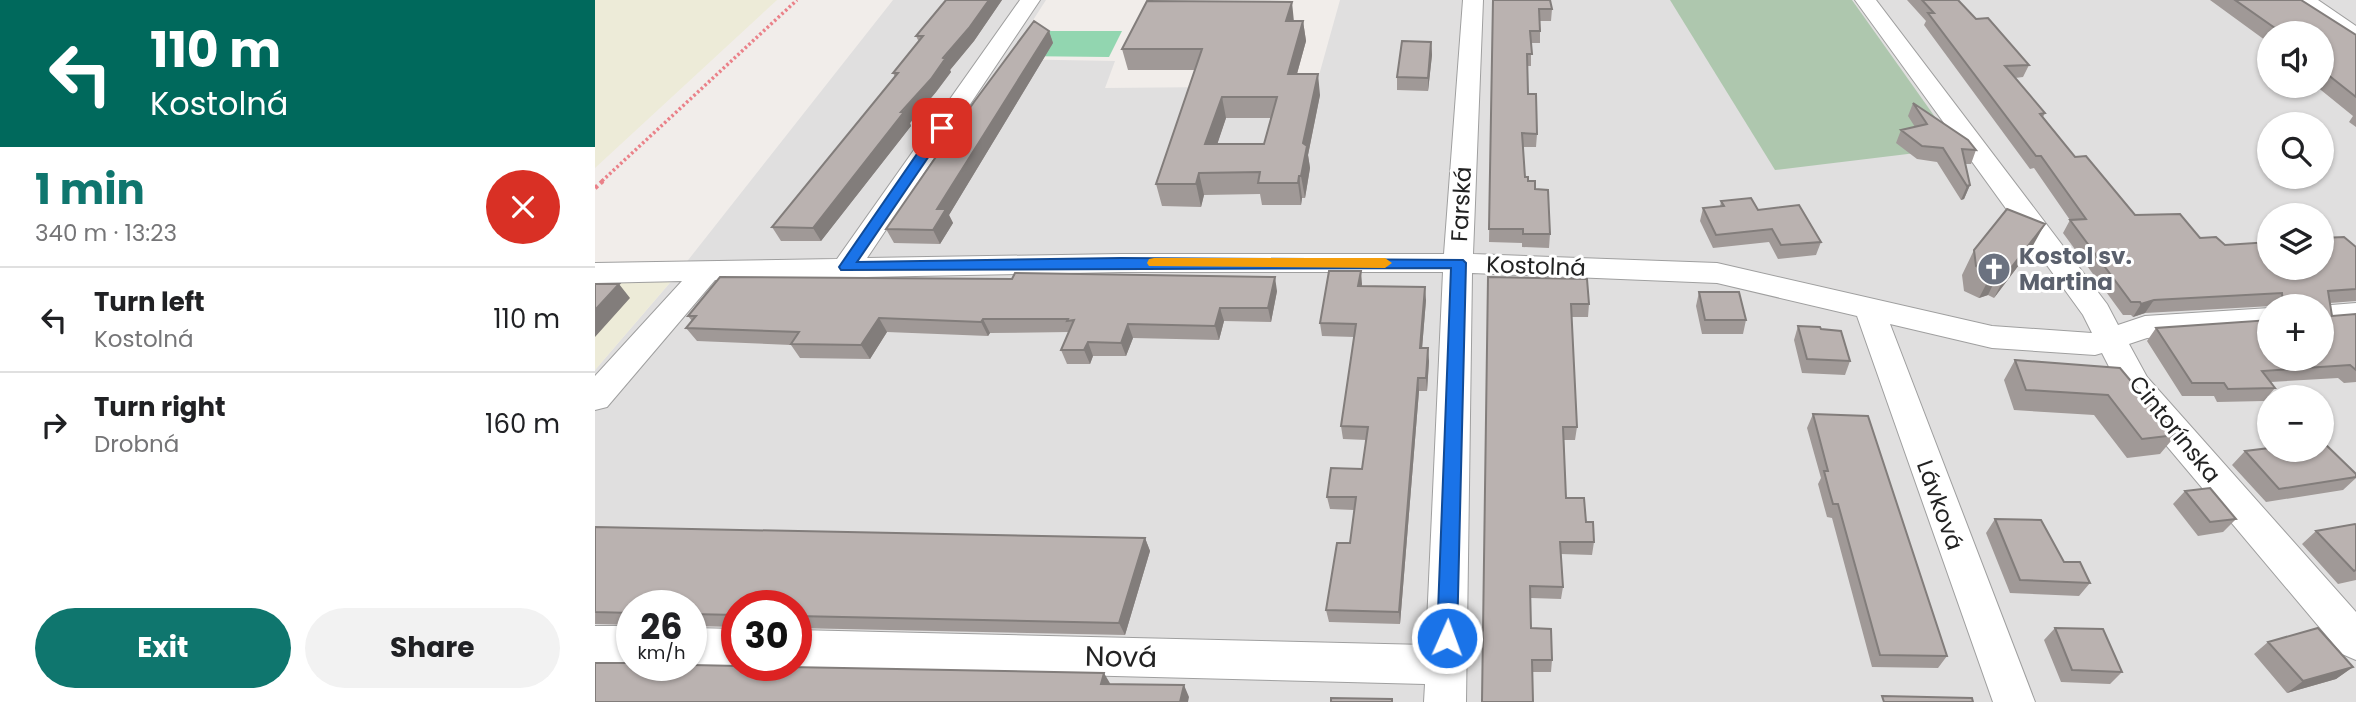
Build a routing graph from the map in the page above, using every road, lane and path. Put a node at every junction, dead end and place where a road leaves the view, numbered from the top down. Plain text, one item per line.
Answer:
1 (797, 0) edge
2 (1030, 0) edge
3 (1473, 0) edge
4 (1865, 0) edge
5 (2304, 0) edge
6 (2356, 36) edge
7 (595, 188) edge
8 (1458, 263) junction
9 (846, 267) junction
10 (707, 271) junction
11 (595, 273) edge
12 (1869, 308) junction
13 (2356, 314) edge
14 (2334, 315) edge
15 (2257, 320) edge
16 (2111, 338) junction
17 (595, 398) edge
18 (2356, 641) edge
19 (595, 645) edge
20 (616, 645) edge
21 (812, 650) edge
22 (1446, 683) edge
23 (2014, 702) edge

1 - 7 path
2 - 9 street
3 - 8 street, Farská
4 - 16 street, Cintorínska
5 - 6 street
8 - 9 street, Kostolná
8 - 12 street, Kostolná
8 - 22 street, Farská
9 - 10 street, Kostolná
10 - 11 street, Kostolná
10 - 17 street
12 - 16 street, Kostolná
12 - 23 street, Lávková
13 - 14 street
15 - 16 street, Kostolná
16 - 18 street, Cintorínska
19 - 20 street
21 - 22 street, Nová

